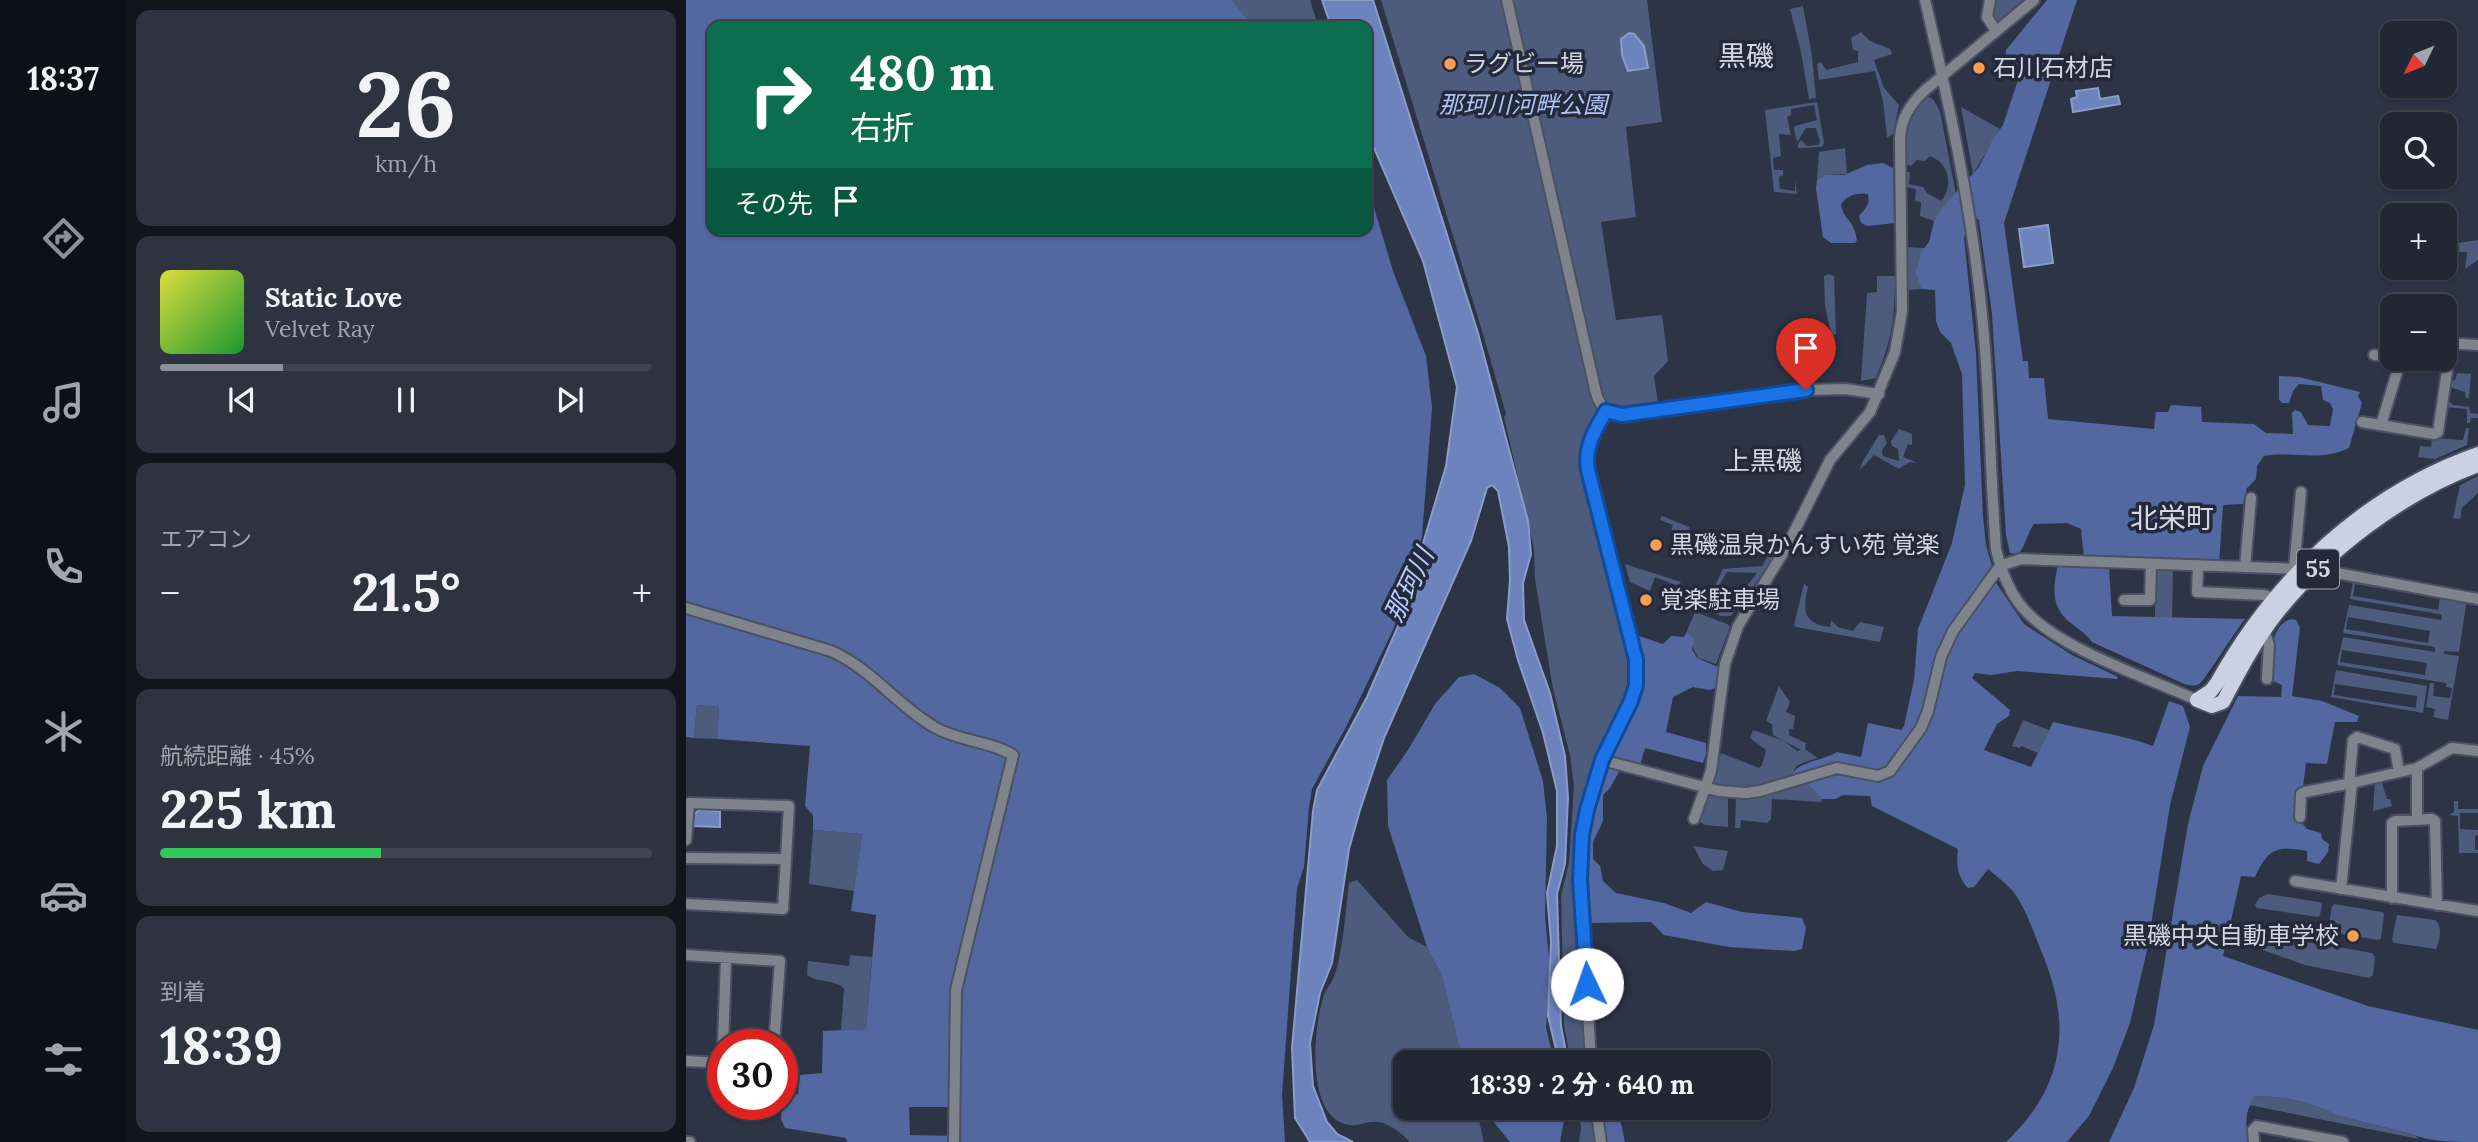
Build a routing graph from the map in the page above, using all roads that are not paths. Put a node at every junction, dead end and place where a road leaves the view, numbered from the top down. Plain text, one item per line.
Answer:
1 (1507, 0) edge
2 (1925, 0) edge
3 (1990, 0) edge
4 (2034, 0) edge
5 (1996, 32) junction
6 (1943, 75) junction
7 (2457, 344) edge
8 (2478, 345) edge
9 (2374, 355) dead end
10 (2380, 356) edge
11 (2397, 371) edge
12 (2445, 371) edge
13 (1879, 394) junction
14 (1606, 411) junction
15 (2362, 422) dead end
16 (2381, 425) junction
17 (2478, 454) edge
18 (2478, 466) edge
19 (2301, 492) dead end
20 (2250, 498) dead end
21 (2151, 564) junction
22 (2198, 565) junction
23 (2000, 566) junction
24 (2245, 567) junction
25 (2297, 569) junction
26 (2315, 571) junction
27 (2273, 598) junction
28 (2478, 599) edge
29 (2124, 600) dead end
30 (686, 608) edge
31 (2264, 630) junction
32 (2267, 679) dead end
33 (2197, 701) junction
34 (2478, 751) edge
35 (1602, 760) junction
36 (2417, 768) junction
37 (2399, 772) junction
38 (2351, 784) junction
39 (1707, 788) junction
40 (2301, 817) dead end
41 (1694, 819) dead end
42 (2417, 820) junction
43 (686, 840) edge
44 (686, 858) edge
45 (786, 859) junction
46 (2295, 881) dead end
47 (2341, 888) junction
48 (2392, 898) junction
49 (686, 904) edge
50 (2437, 905) junction
51 (2478, 911) edge
52 (686, 955) edge
53 (726, 958) junction
54 (724, 1029) edge
55 (775, 1029) edge
56 (1590, 1050) edge
57 (686, 1061) edge
58 (707, 1062) edge
59 (1598, 1120) edge
60 (954, 1142) edge
61 (1601, 1142) edge
62 (2255, 1142) edge
63 (2343, 1142) edge

1 - 14 street
2 - 6 street
3 - 5 street
4 - 5 street
5 - 6 street
6 - 13 street
6 - 23 street
7 - 8 street
9 - 10 street
11 - 16 street
12 - 16 street
13 - 14 street
13 - 39 street
14 - 35 street
15 - 16 street
17 - 25 main road, 55
18 - 26 main road, 55
19 - 25 street
20 - 24 street
21 - 22 street
21 - 23 street
21 - 29 street
22 - 24 street
22 - 27 street
23 - 33 street
23 - 39 street
24 - 25 street
25 - 26 street
25 - 27 main road, 55
26 - 28 street
26 - 31 main road, 55
27 - 33 main road, 55
30 - 60 street
31 - 32 street
31 - 33 main road, 55
34 - 36 street
35 - 39 street
35 - 56 street
36 - 37 street
36 - 42 street
37 - 38 street
37 - 38 street
38 - 40 street
38 - 47 street
39 - 41 street
42 - 48 street
42 - 50 street
43 - 45 street
44 - 45 street
45 - 49 street
46 - 47 street
47 - 48 street
48 - 50 street
50 - 51 street
52 - 53 street
53 - 54 street
53 - 55 street
57 - 58 street
59 - 61 street
62 - 63 street

